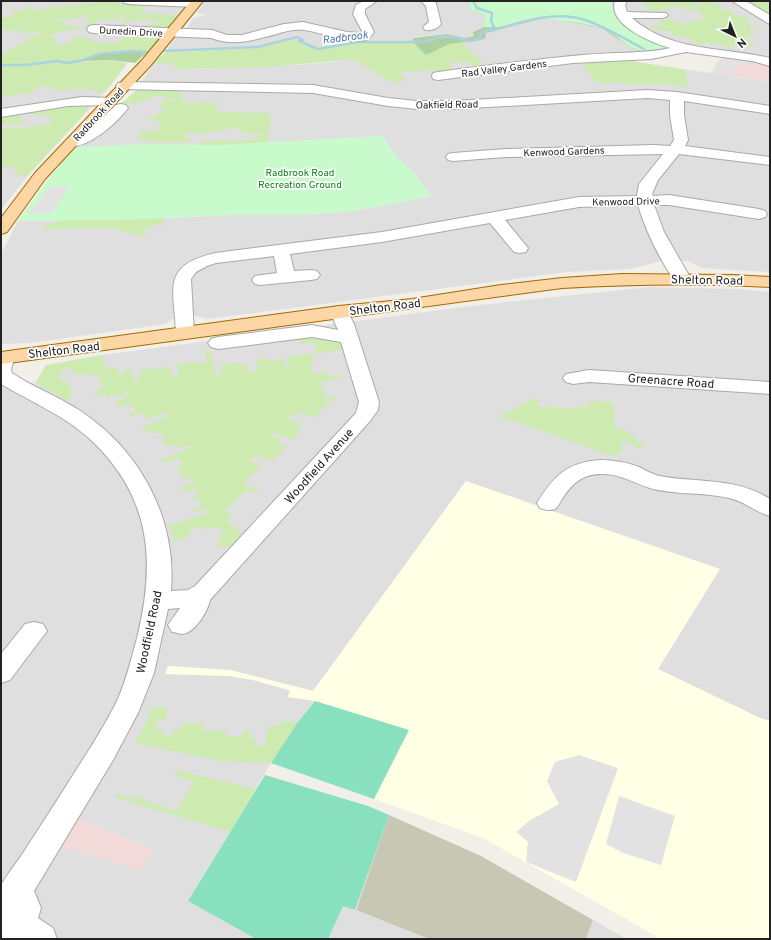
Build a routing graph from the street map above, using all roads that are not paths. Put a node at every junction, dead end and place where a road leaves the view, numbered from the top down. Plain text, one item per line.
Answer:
1 (128, 1) edge
2 (371, 1) edge
3 (427, 1) edge
4 (621, 1) edge
5 (738, 1) edge
6 (195, 3) edge
7 (623, 15) junction
8 (662, 15) dead end
9 (769, 19) edge
10 (436, 25) dead end
11 (93, 29) dead end
12 (169, 33) junction
13 (685, 48) junction
14 (767, 57) edge
15 (438, 76) dead end
16 (123, 86) junction
17 (677, 96) junction
18 (115, 104) junction
19 (770, 110) edge
20 (1, 113) edge
21 (675, 150) junction
22 (453, 157) dead end
23 (770, 161) edge
24 (645, 200) junction
25 (759, 214) dead end
26 (494, 217) junction
27 (1, 229) edge
28 (520, 248) dead end
29 (281, 250) junction
30 (311, 275) dead end
31 (286, 277) junction
32 (682, 279) junction
33 (261, 280) dead end
34 (770, 282) edge
35 (339, 312) junction
36 (185, 333) junction
37 (349, 337) junction
38 (218, 343) dead end
39 (3, 358) edge
40 (573, 378) dead end
41 (770, 388) edge
42 (668, 470) dead end
43 (700, 486) junction
44 (548, 503) dead end
45 (770, 509) edge
46 (198, 596) junction
47 (159, 600) junction
48 (181, 625) dead end
49 (34, 631) dead end
50 (1, 672) edge
51 (15, 917) edge

1 - 6 street
2 - 12 street, Dunedin Drive
3 - 10 street
4 - 7 street
5 - 9 street
6 - 12 main road, Radbrook Road
7 - 8 street
7 - 13 street
11 - 12 street, Dunedin Drive
12 - 16 main road, Radbrook Road
13 - 14 street
13 - 15 street, Rad Valley Gardens
16 - 17 street, Oakfield Road
16 - 18 main road, Radbrook Road
17 - 19 street, Oakfield Road
17 - 21 street
18 - 20 street
18 - 27 main road, Radbrook Road
21 - 22 street, Kenwood Gardens
21 - 23 street, Kenwood Gardens
21 - 24 street
24 - 25 street, Kenwood Drive
24 - 26 street, Kenwood Drive
24 - 32 street
26 - 28 street
26 - 29 street, Kenwood Drive
29 - 31 street
29 - 36 street, Kenwood Drive
30 - 31 street
31 - 33 street
32 - 34 main road, Shelton Road
32 - 35 main road, Shelton Road
35 - 36 main road, Shelton Road
35 - 37 street, Woodfield Avenue
36 - 39 main road, Shelton Road
37 - 38 street
37 - 46 street, Woodfield Avenue
39 - 47 street, Woodfield Road
40 - 41 street, Greenacre Road
42 - 43 street
43 - 44 street
43 - 45 street
46 - 47 street
46 - 48 street, Woodfield Avenue
47 - 51 street, Woodfield Road
49 - 50 street

